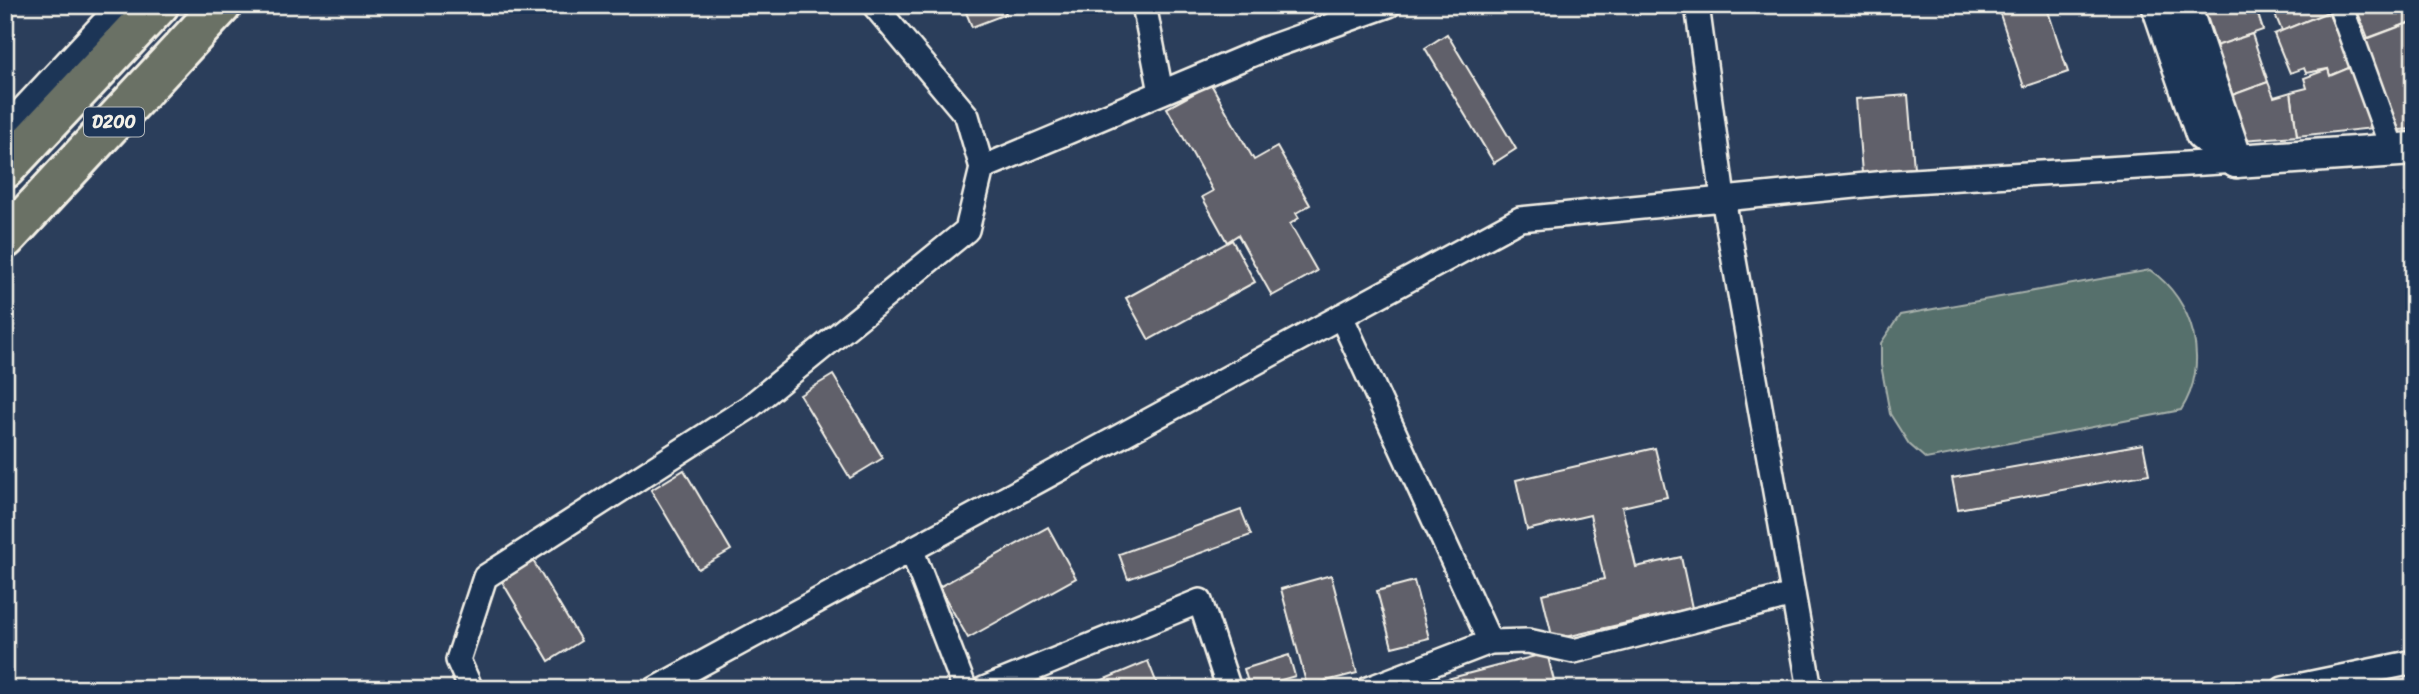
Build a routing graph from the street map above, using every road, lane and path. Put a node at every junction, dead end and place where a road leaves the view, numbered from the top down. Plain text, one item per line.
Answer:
1 (120, 5) edge
2 (159, 5) edge
3 (222, 5) edge
4 (874, 5) edge
5 (1144, 5) edge
6 (1388, 5) edge
7 (1697, 5) edge
8 (2158, 5) edge
9 (2184, 5) edge
10 (2340, 5) edge
11 (1161, 92) junction
12 (5, 128) edge
13 (2403, 150) edge
14 (2236, 161) junction
15 (982, 168) junction
16 (5, 169) edge
17 (1723, 198) junction
18 (5, 239) edge
19 (1341, 317) junction
20 (912, 551) junction
21 (1793, 595) junction
22 (1490, 642) junction
23 (2414, 662) edge
24 (471, 689) edge
25 (655, 689) edge
26 (965, 689) edge
27 (984, 689) edge
28 (1230, 689) edge
29 (1368, 689) edge
30 (1810, 689) edge
31 (2283, 689) edge

1 - 12 street
2 - 16 highway, D200
3 - 18 highway, D200
4 - 15 street
5 - 11 street
6 - 11 street
7 - 17 street
8 - 14 street
9 - 14 street
10 - 13 street
11 - 15 street
13 - 14 street
14 - 17 street
15 - 24 street
17 - 19 street
17 - 21 street
19 - 20 street
19 - 22 street
20 - 25 street
20 - 26 street
21 - 22 street
21 - 30 street
22 - 29 street
23 - 31 street
27 - 28 street

